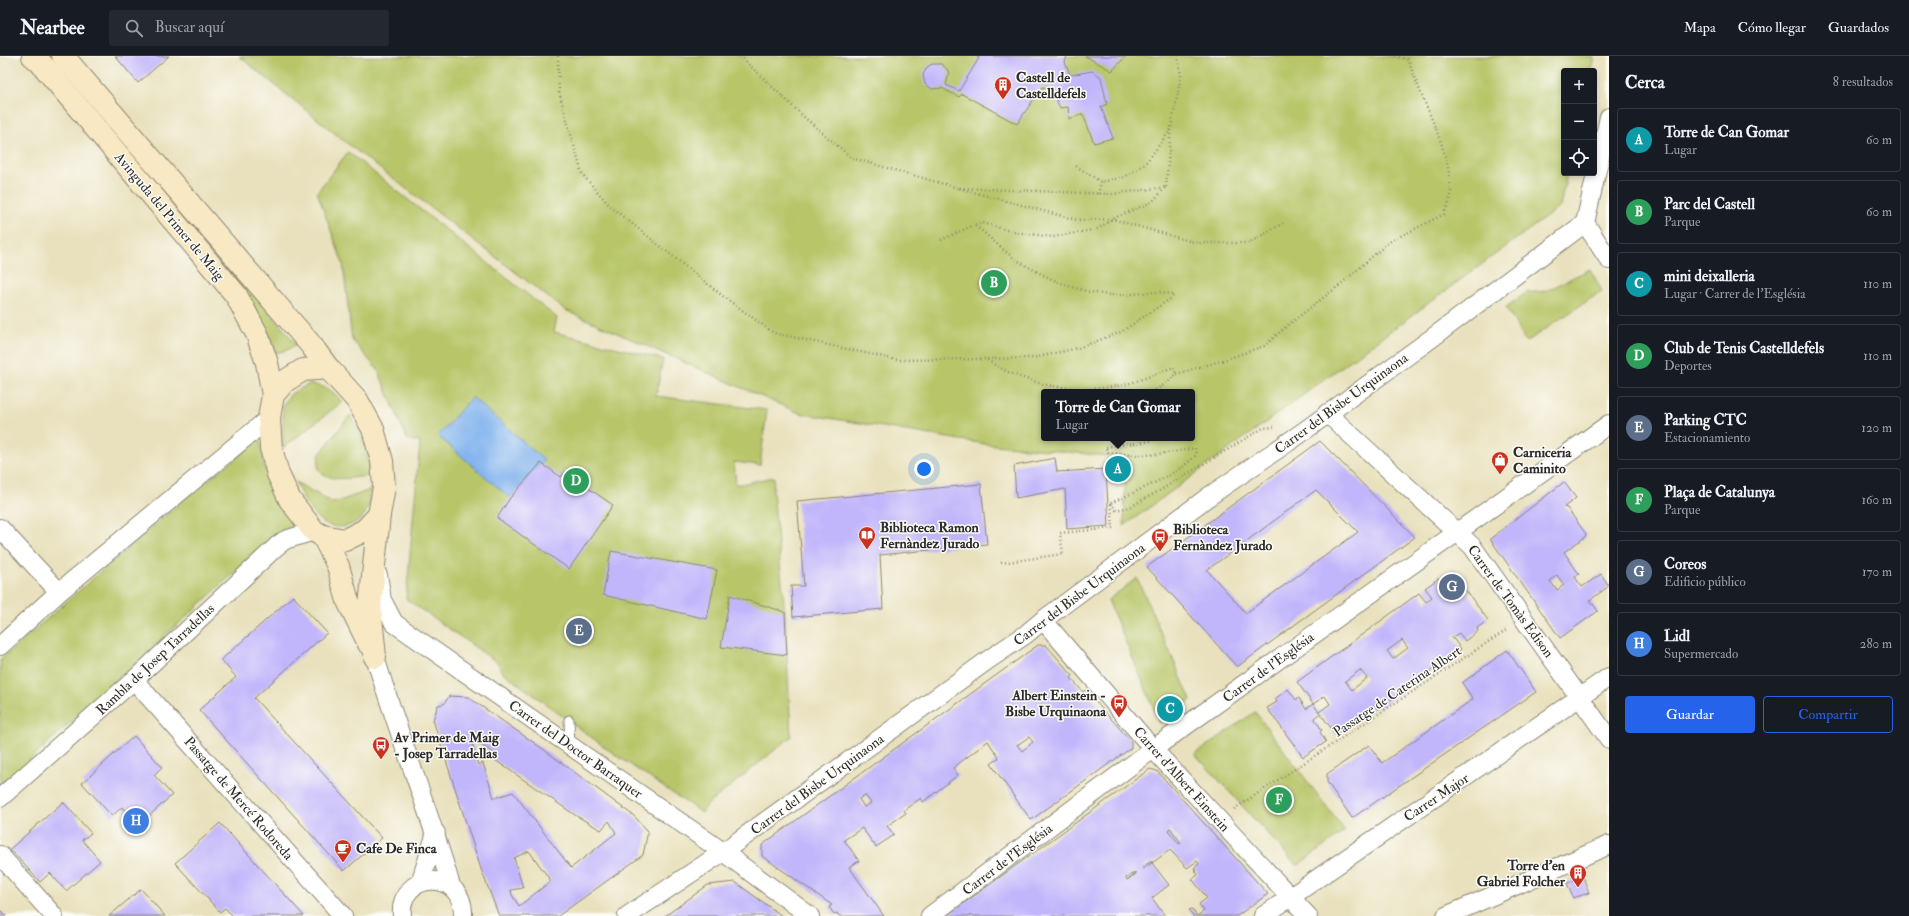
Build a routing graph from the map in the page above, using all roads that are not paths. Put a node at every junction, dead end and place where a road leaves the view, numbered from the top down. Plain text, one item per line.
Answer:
1 (33, 56) edge
2 (63, 56) edge
3 (1609, 117) edge
4 (1585, 223) junction
5 (1609, 260) edge
6 (328, 368) junction
7 (273, 395) junction
8 (1326, 413) junction
9 (269, 418) junction
10 (1609, 424) edge
11 (379, 515) junction
12 (0, 528) edge
13 (319, 533) junction
14 (1456, 533) junction
15 (375, 560) junction
16 (59, 592) junction
17 (1043, 620) junction
18 (0, 646) edge
19 (375, 657) junction
20 (1609, 677) edge
21 (134, 680) junction
22 (1581, 697) junction
23 (569, 720) dead end
24 (1609, 739) edge
25 (570, 745) junction
26 (1153, 749) junction
27 (0, 798) edge
28 (436, 833) junction
29 (1609, 845) edge
30 (724, 852) junction
31 (0, 855) edge
32 (420, 883) junction
33 (1290, 896) junction
34 (458, 900) edge
35 (402, 908) edge
36 (54, 916) edge
37 (343, 916) edge
38 (394, 916) edge
39 (470, 916) edge
40 (627, 916) edge
41 (810, 916) edge
42 (930, 916) edge
43 (1263, 916) edge
44 (1308, 916) edge
45 (1446, 916) edge

1 - 7 street, Avinguda del Primer de Maig
2 - 6 street, Avinguda del Primer de Maig
3 - 4 street
4 - 5 street
4 - 8 street, Carrer del Bisbe Urquinaona
6 - 7 street
6 - 11 street, Avinguda del Primer de Maig
7 - 9 street
8 - 14 street, Carrer de Tomàs Edison
8 - 17 street, Carrer del Bisbe Urquinaona
9 - 13 street
9 - 16 street
10 - 14 street, Carrer de l'Església
11 - 13 street
11 - 15 street
12 - 16 street
13 - 19 street
13 - 21 street, Rambla de Josep Tarradellas
14 - 22 street, Carrer de Tomàs Edison
14 - 26 street, Carrer de l'Església
15 - 19 street
15 - 25 street, Carrer del Doctor Barraquer
16 - 18 street
17 - 26 street, Carrer d'Albert Einstein
17 - 30 street, Carrer del Bisbe Urquinaona
19 - 28 street
20 - 22 street, Carrer Major
21 - 27 street, Rambla de Josep Tarradellas
21 - 37 street, Passatge de Mercé Rodoreda
22 - 24 street, Carrer de Tomàs Edison
22 - 33 street, Carrer Major
23 - 25 lane
25 - 30 street, Carrer del Doctor Barraquer
26 - 33 street, Carrer d'Albert Einstein
26 - 42 street, Carrer de l'Església
28 - 32 street
28 - 34 street
29 - 45 street
30 - 40 street, Carrer del Bisbe Urquinaona
30 - 41 street, Carrer del Doctor Barraquer
31 - 36 street
32 - 34 street
32 - 35 street
33 - 43 street, Carrer Major
33 - 44 street, Carrer d'Albert Einstein
34 - 39 street
35 - 38 street

